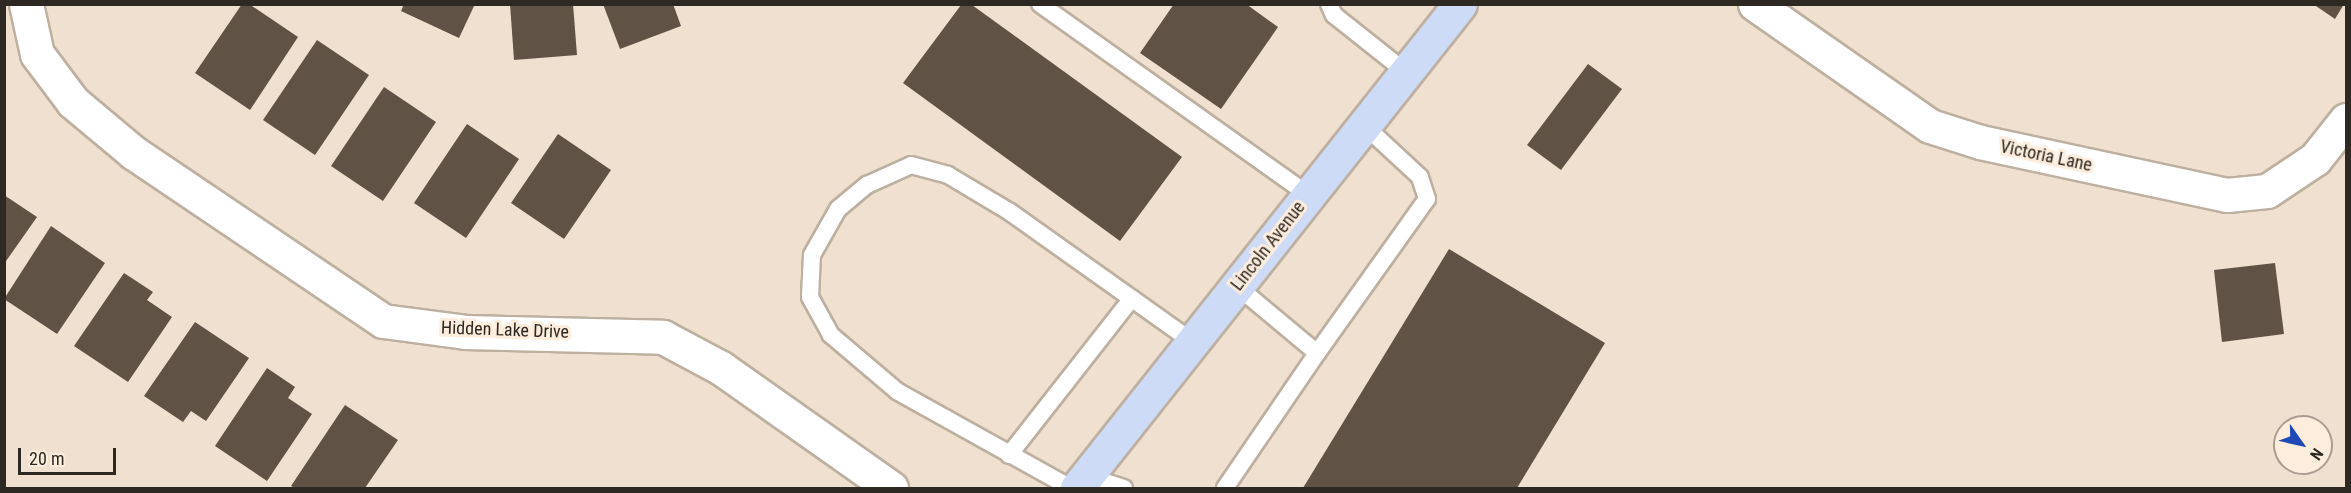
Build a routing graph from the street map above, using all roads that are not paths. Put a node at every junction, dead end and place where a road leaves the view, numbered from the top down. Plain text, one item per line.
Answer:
1 (26, 4) edge
2 (1040, 4) edge
3 (1329, 4) edge
4 (1460, 4) edge
5 (1755, 4) edge
6 (1406, 72) junction
7 (2346, 120) edge
8 (1364, 126) junction
9 (1309, 195) junction
10 (1237, 286) junction
11 (1132, 298) junction
12 (1193, 342) junction
13 (1317, 353) junction
14 (1009, 455) junction
15 (1078, 484) edge
16 (891, 489) edge
17 (1124, 489) edge
18 (1224, 489) edge

1 - 16 street, Hidden Lake Drive
2 - 9 lane
3 - 6 lane
4 - 6 street, Lincoln Avenue
5 - 7 street, Victoria Lane
6 - 8 street, Lincoln Avenue
8 - 9 street, Lincoln Avenue
8 - 13 lane
9 - 10 street, Lincoln Avenue
10 - 12 street, Lincoln Avenue
10 - 13 lane
11 - 12 lane
11 - 14 lane
11 - 14 lane
12 - 15 street, Lincoln Avenue
13 - 18 lane
14 - 15 lane
15 - 17 lane

